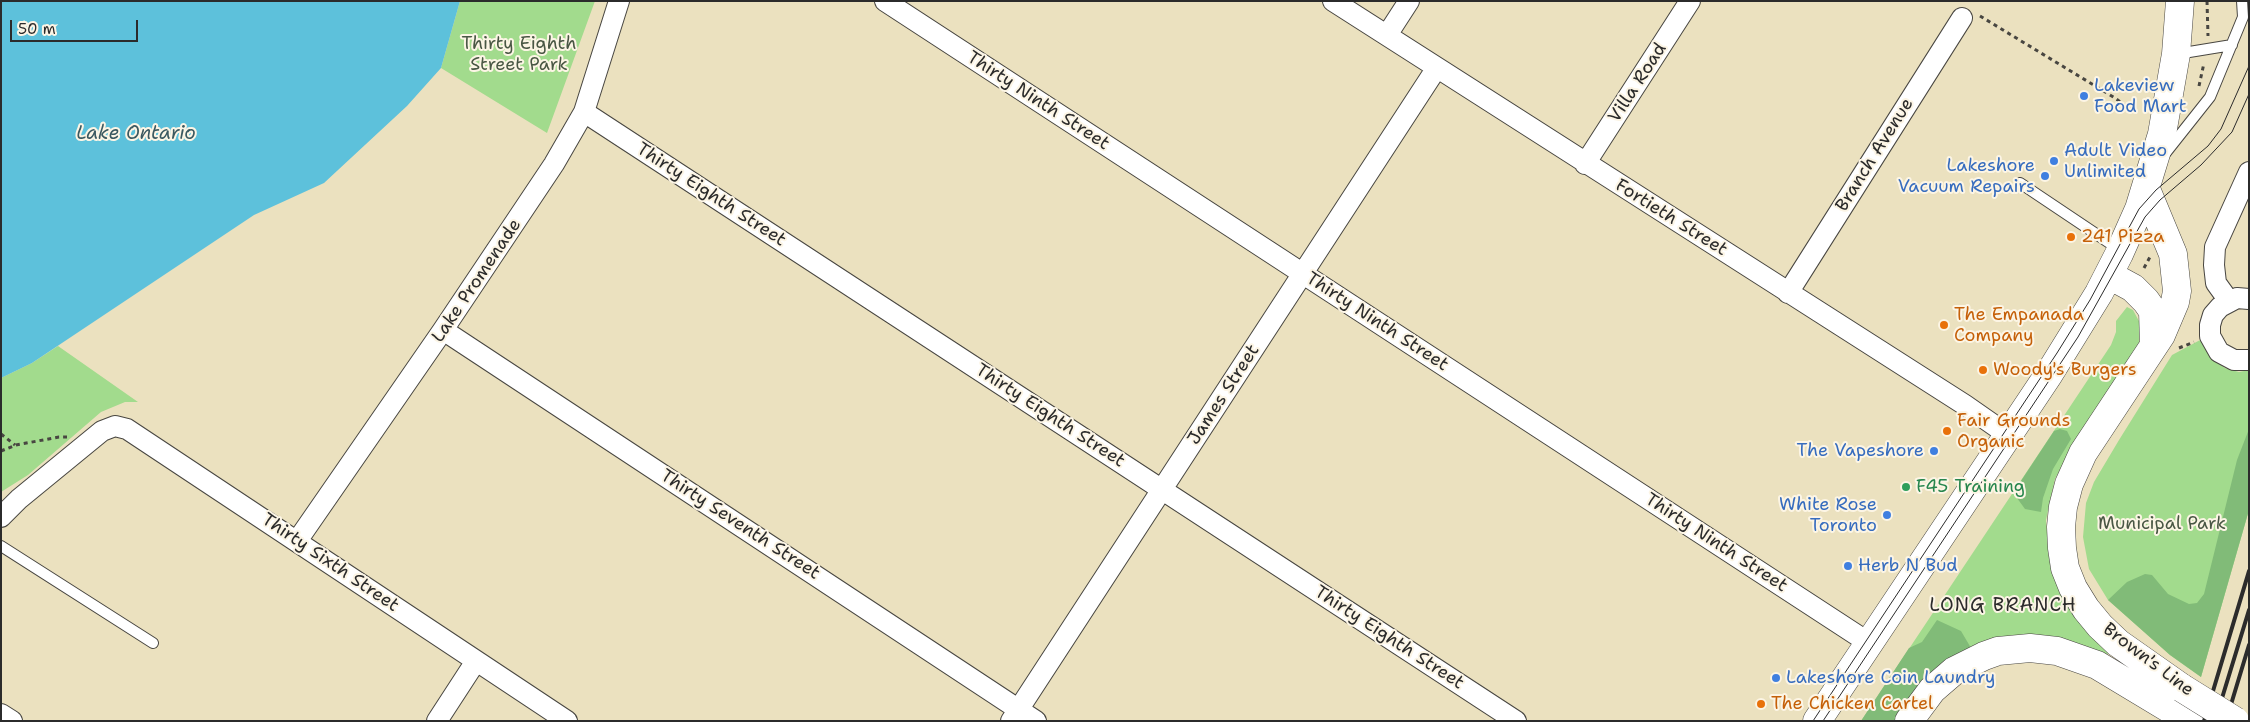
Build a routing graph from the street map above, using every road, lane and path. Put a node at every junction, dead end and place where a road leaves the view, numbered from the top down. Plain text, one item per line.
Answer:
1 (619, 1) edge
2 (885, 1) edge
3 (1333, 1) edge
4 (1409, 1) edge
5 (1690, 1) edge
6 (2180, 1) edge
7 (2207, 1) edge
8 (2242, 1) edge
9 (1969, 16) joint
10 (1387, 35) junction
11 (2208, 39) dead end
12 (2232, 45) junction
13 (2176, 54) junction
14 (2204, 60) dead end
15 (1436, 69) junction
16 (2197, 95) dead end
17 (584, 112) junction
18 (2134, 112) dead end
19 (1586, 164) junction
20 (2249, 172) edge
21 (2150, 178) junction
22 (2020, 183) dead end
23 (2121, 251) junction
24 (1303, 274) junction
25 (2109, 275) junction
26 (1788, 292) junction
27 (2249, 299) edge
28 (2229, 301) junction
29 (443, 330) junction
30 (2210, 336) junction
31 (2166, 347) junction
32 (2249, 360) edge
33 (1, 434) edge
34 (2008, 435) junction
35 (90, 441) junction
36 (16, 445) junction
37 (1, 451) edge
38 (1162, 490) junction
39 (1, 517) edge
40 (297, 541) junction
41 (1, 546) edge
42 (153, 643) dead end
43 (1870, 643) junction
44 (476, 661) junction
45 (2183, 707) edge
46 (1, 714) edge
47 (1015, 715) edge
48 (12, 721) edge
49 (437, 721) edge
50 (567, 721) edge
51 (1036, 721) edge
52 (1516, 721) edge
53 (1818, 721) edge
54 (1909, 721) edge
55 (2235, 721) edge

1 - 17 street, Lake Promenade
2 - 24 street, Thirty Ninth Street
3 - 10 street, Fortieth Street
4 - 10 street
5 - 19 street, Villa Road
6 - 13 main road
7 - 11 path
8 - 12 lane
9 - 18 path
9 - 26 street, Branch Avenue
10 - 15 street, Fortieth Street
12 - 13 lane
12 - 21 lane
13 - 21 main road
14 - 16 path
15 - 19 street, Fortieth Street
15 - 24 street, James Street
17 - 29 street, Lake Promenade
17 - 38 street, Thirty Eighth Street
19 - 26 street, Fortieth Street
20 - 28 street
21 - 23 main road
21 - 31 main road, Brown's Line
22 - 23 lane
23 - 25 main road
24 - 38 street, James Street
24 - 43 street, Thirty Ninth Street
25 - 31 main road
25 - 34 main road
26 - 34 street, Fortieth Street
27 - 28 street
28 - 30 street
29 - 40 street, Lake Promenade
29 - 47 street, Thirty Seventh Street
30 - 31 path
30 - 32 street
31 - 45 main road, Brown's Line
33 - 36 path
34 - 43 main road
35 - 36 path
35 - 39 street
35 - 40 street, Thirty Sixth Street
36 - 37 path
38 - 47 street, James Street
38 - 52 street, Thirty Eighth Street
40 - 44 street, Thirty Sixth Street
41 - 42 lane
43 - 53 main road
44 - 49 street
44 - 50 street, Thirty Sixth Street
45 - 54 main road, Brown's Line
45 - 55 main road, Brown's Line, bridge
46 - 48 street
47 - 51 street, Thirty Seventh Street

